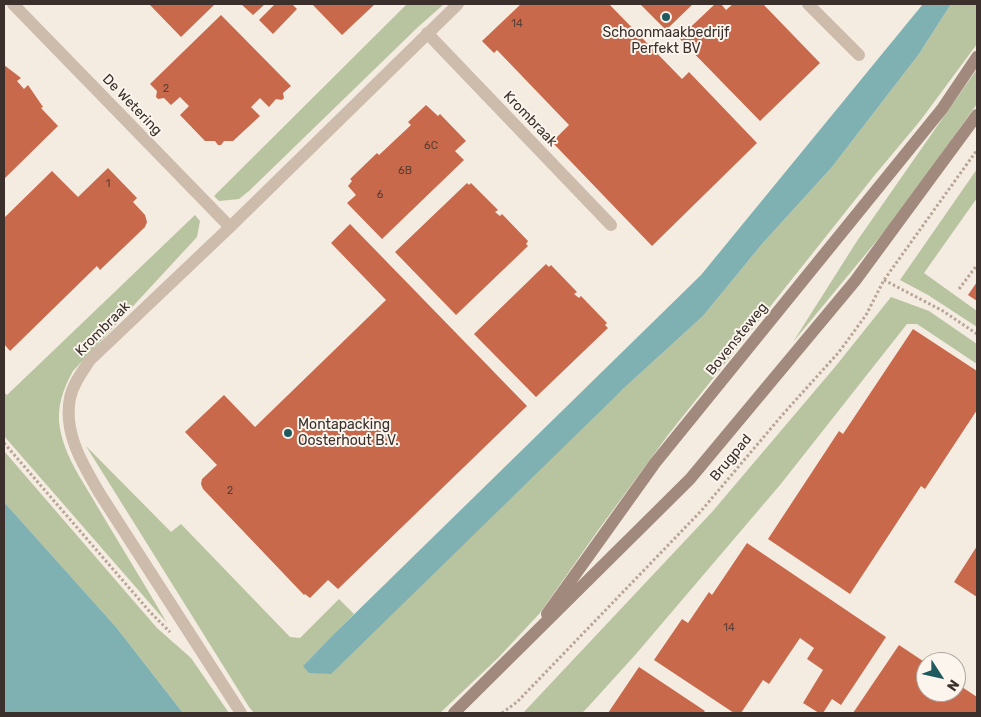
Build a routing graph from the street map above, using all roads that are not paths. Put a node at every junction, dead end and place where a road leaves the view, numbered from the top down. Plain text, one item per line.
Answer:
1 (13, 4) edge
2 (458, 4) edge
3 (808, 4) edge
4 (428, 33) junction
5 (858, 55) dead end
6 (977, 56) edge
7 (977, 115) edge
8 (611, 225) dead end
9 (230, 227) junction
10 (524, 644) junction
11 (240, 713) edge
12 (454, 713) edge

1 - 9 street, De Wetering
2 - 4 street, Krombraak
3 - 5 street
4 - 8 street, Krombraak
4 - 9 street, Krombraak
6 - 10 main road, Bovensteweg
7 - 10 main road, Bovensteweg
9 - 11 street, Krombraak
10 - 12 main road, Bovensteweg

